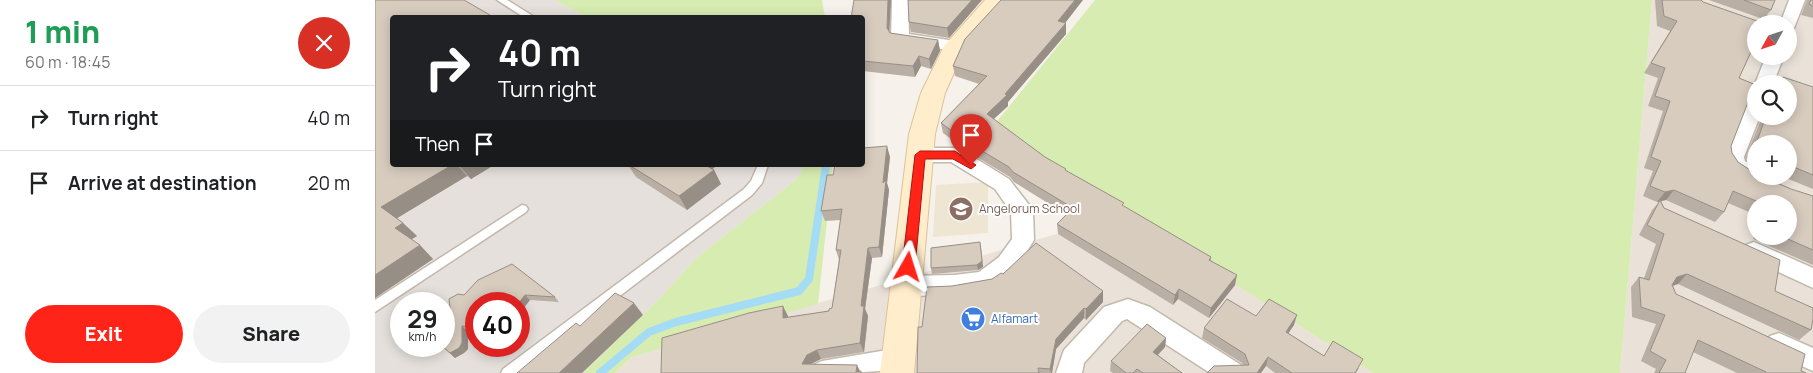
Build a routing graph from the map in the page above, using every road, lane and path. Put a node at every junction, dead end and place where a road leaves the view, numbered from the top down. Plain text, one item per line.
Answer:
1 (501, 0) edge
2 (899, 0) edge
3 (997, 0) edge
4 (1797, 0) edge
5 (527, 15) edge
6 (1791, 15) edge
7 (955, 46) junction
8 (1747, 125) edge
9 (920, 155) junction
10 (762, 167) edge
11 (1747, 173) edge
12 (522, 209) dead end
13 (1735, 242) edge
14 (1813, 278) edge
15 (906, 286) junction
16 (375, 307) edge
17 (1762, 336) edge
18 (1813, 360) edge
19 (898, 366) edge
20 (508, 373) edge
21 (822, 373) edge
22 (1069, 373) edge
23 (1232, 373) edge

1 - 5 lane
2 - 7 street
3 - 7 street
4 - 6 street
7 - 9 street
8 - 11 street
9 - 15 street
9 - 15 street
10 - 20 lane
12 - 16 lane
13 - 14 street
15 - 19 street
17 - 18 street
19 - 21 street
22 - 23 street

